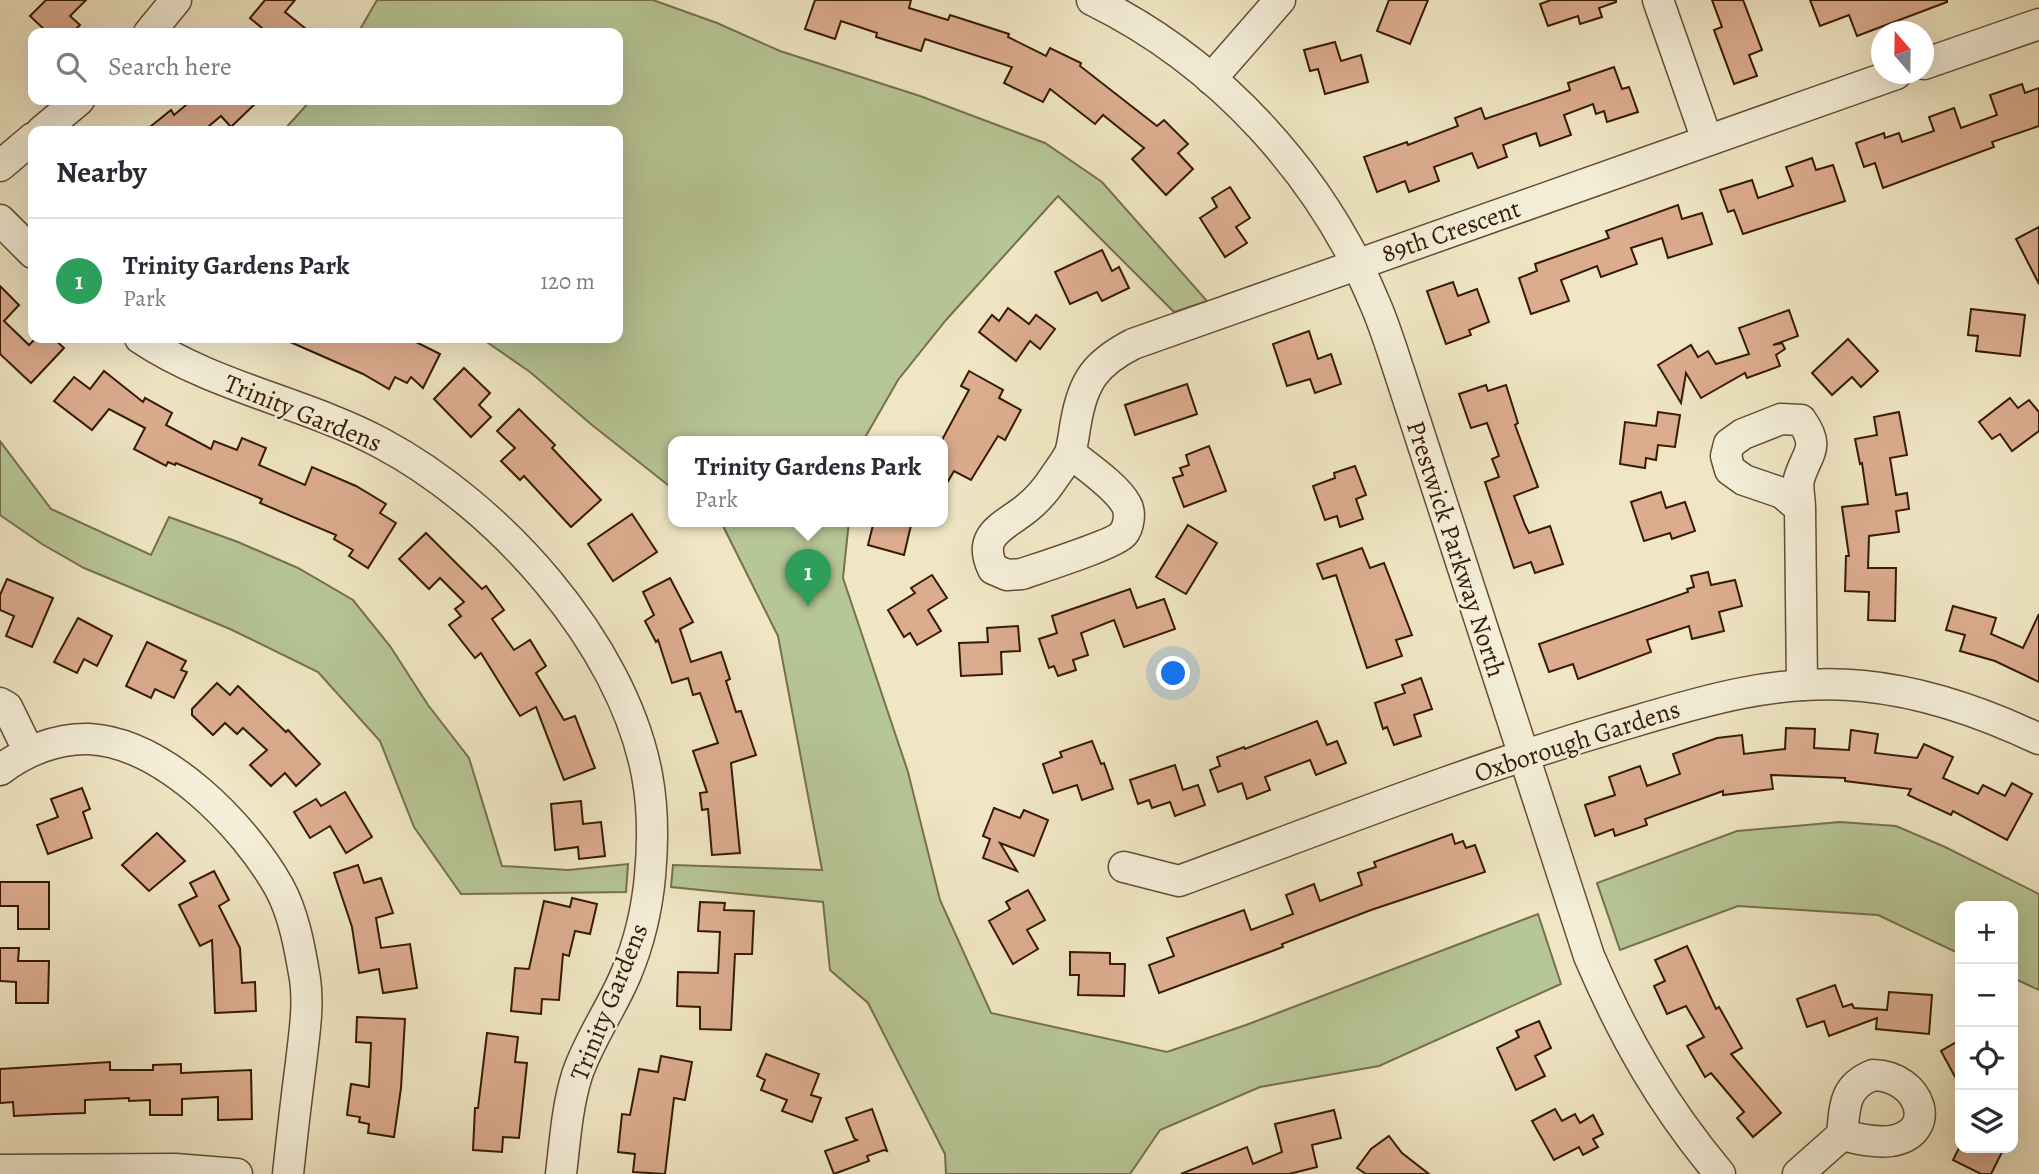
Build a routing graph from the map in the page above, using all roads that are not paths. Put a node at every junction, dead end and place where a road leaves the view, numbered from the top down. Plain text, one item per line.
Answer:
1 (176, 0) edge
2 (1092, 0) edge
3 (1280, 0) edge
4 (1658, 0) edge
5 (2039, 24) edge
6 (153, 28) edge
7 (1934, 60) edge
8 (1211, 79) junction
9 (1871, 83) edge
10 (73, 105) edge
11 (47, 126) edge
12 (1707, 140) junction
13 (28, 142) edge
14 (0, 166) edge
15 (0, 220) edge
16 (28, 248) edge
17 (1357, 264) junction
18 (150, 343) edge
19 (1070, 453) junction
20 (1800, 508) dead end
21 (1802, 685) junction
22 (0, 703) edge
23 (2039, 739) edge
24 (29, 752) junction
25 (1522, 755) junction
26 (0, 770) edge
27 (1124, 867) dead end
28 (1842, 1135) dead end
29 (0, 1170) edge
30 (237, 1174) edge
31 (288, 1174) edge
32 (561, 1174) edge
33 (1720, 1174) edge
34 (1798, 1174) edge

1 - 6 street
2 - 8 street, Prestwick Parkway North
3 - 8 street
4 - 12 street
5 - 7 street
8 - 17 street, Prestwick Parkway North
9 - 12 street, 89th Crescent
10 - 11 street
12 - 17 street, 89th Crescent
13 - 14 street
15 - 16 street
17 - 19 street, 89th Crescent
17 - 25 street, Prestwick Parkway North
18 - 32 street, Trinity Gardens
19 - 19 street, 89th Crescent
20 - 21 street
21 - 23 street, Oxborough Gardens
21 - 25 street, Oxborough Gardens
22 - 24 street
24 - 26 street
24 - 31 street
25 - 27 street, Oxborough Gardens
25 - 33 street, Prestwick Parkway North
28 - 34 street
29 - 30 street

